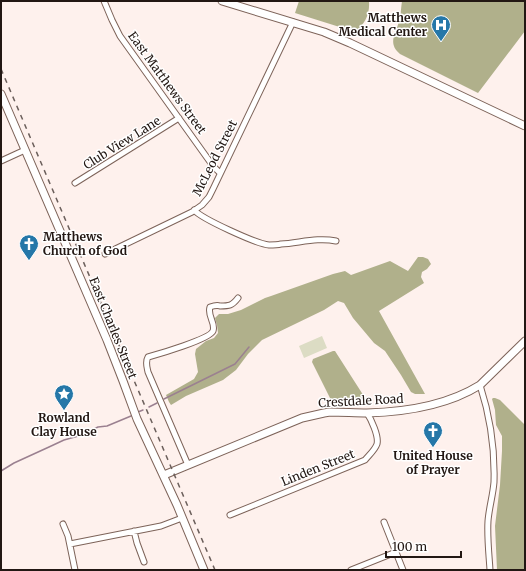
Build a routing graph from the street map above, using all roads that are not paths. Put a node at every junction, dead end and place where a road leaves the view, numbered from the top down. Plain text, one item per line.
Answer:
1 (104, 1) edge
2 (222, 1) edge
3 (293, 22) junction
4 (1, 94) edge
5 (179, 118) junction
6 (525, 126) edge
7 (26, 150) junction
8 (1, 161) edge
9 (220, 173) junction
10 (76, 184) dead end
11 (194, 210) junction
12 (336, 241) dead end
13 (105, 254) dead end
14 (238, 298) dead end
15 (525, 341) edge
16 (480, 385) junction
17 (367, 413) junction
18 (188, 465) junction
19 (164, 475) junction
20 (230, 515) dead end
21 (182, 518) junction
22 (384, 522) dead end
23 (63, 524) dead end
24 (134, 531) junction
25 (70, 544) junction
26 (396, 552) junction
27 (144, 562) dead end
28 (75, 570) edge
29 (204, 570) edge
30 (351, 570) edge
31 (403, 570) edge
32 (490, 570) edge

1 - 5 street, East Matthews Street
2 - 3 street
3 - 6 street
3 - 9 street, McLeod Street
4 - 7 street, East Charles Street
5 - 9 street, East Matthews Street
5 - 10 street, Club View Lane
7 - 8 street
7 - 19 street, East Charles Street
9 - 11 street, McLeod Street
11 - 12 street
11 - 13 street, McLeod Street
14 - 18 street
15 - 16 street, Crestdale Road
16 - 17 street, Crestdale Road
16 - 32 street
17 - 18 street, Crestdale Road
17 - 20 street, Linden Street
18 - 19 street, Crestdale Road
19 - 21 street, East Charles Street
21 - 24 street
21 - 29 street, East Charles Street
22 - 26 street
23 - 25 street
24 - 25 street
24 - 27 street
25 - 28 street
26 - 30 street
26 - 31 street

